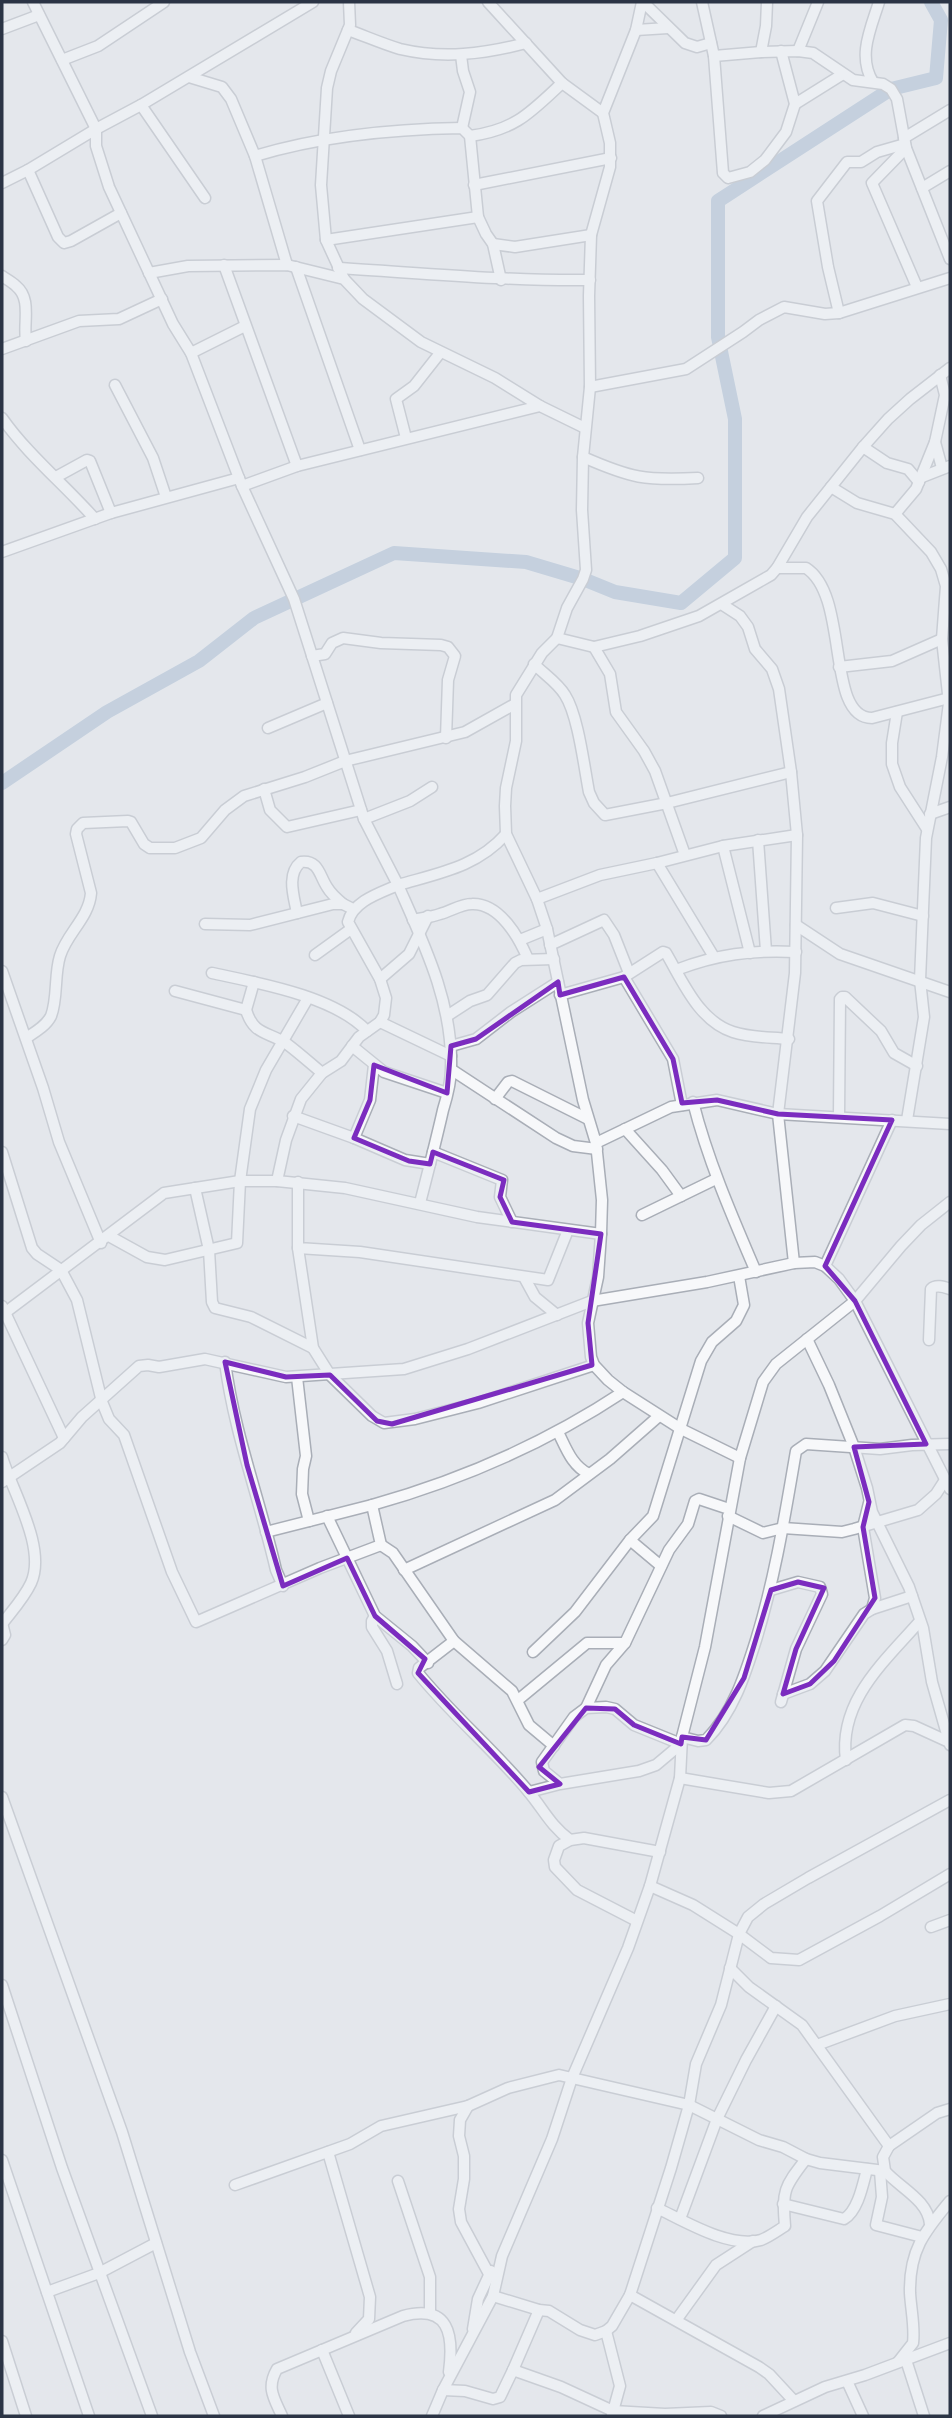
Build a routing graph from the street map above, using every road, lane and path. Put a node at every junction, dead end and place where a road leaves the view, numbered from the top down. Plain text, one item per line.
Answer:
1 (164, 2) edge
2 (313, 2) edge
3 (349, 2) edge
4 (488, 2) edge
5 (642, 2) edge
6 (702, 2) edge
7 (766, 2) edge
8 (818, 2) edge
9 (879, 2) edge
10 (37, 6) edge
11 (668, 28) junction
12 (2, 29) edge
13 (348, 30) junction
14 (636, 30) junction
15 (526, 43) junction
16 (711, 43) junction
17 (781, 51) junction
18 (798, 51) junction
19 (761, 52) junction
20 (461, 55) junction
21 (714, 56) junction
22 (62, 60) junction
23 (843, 74) junction
24 (189, 77) junction
25 (873, 82) junction
26 (562, 83) junction
27 (794, 104) junction
28 (141, 105) junction
29 (950, 110) edge
30 (603, 113) junction
31 (325, 123) junction
32 (96, 129) junction
33 (466, 132) junction
34 (344, 138) junction
35 (323, 141) junction
36 (905, 143) junction
37 (881, 150) junction
38 (254, 156) junction
39 (898, 156) junction
40 (611, 158) junction
41 (28, 170) junction
42 (950, 171) edge
43 (2, 183) edge
44 (474, 185) junction
45 (922, 188) junction
46 (205, 198) dead end
47 (121, 213) junction
48 (478, 217) junction
49 (591, 235) junction
50 (326, 240) junction
51 (494, 244) junction
52 (950, 258) edge
53 (224, 265) junction
54 (292, 266) junction
55 (338, 268) junction
56 (149, 273) junction
57 (2, 276) edge
58 (950, 278) edge
59 (344, 279) junction
60 (501, 280) junction
61 (590, 280) junction
62 (917, 287) junction
63 (162, 299) junction
64 (839, 313) junction
65 (245, 326) junction
66 (26, 341) junction
67 (2, 349) edge
68 (191, 353) junction
69 (440, 353) junction
70 (950, 368) edge
71 (940, 375) junction
72 (115, 385) dead end
73 (590, 387) junction
74 (540, 406) junction
75 (2, 418) edge
76 (585, 428) junction
77 (406, 438) junction
78 (935, 442) junction
79 (863, 447) junction
80 (360, 450) junction
81 (583, 457) junction
82 (297, 466) junction
83 (946, 467) edge
84 (56, 477) junction
85 (698, 478) dead end
86 (920, 479) junction
87 (240, 482) junction
88 (831, 488) junction
89 (166, 497) junction
90 (111, 513) junction
91 (895, 514) junction
92 (95, 519) junction
93 (2, 552) edge
94 (777, 568) junction
95 (948, 587) edge
96 (723, 605) junction
97 (556, 638) junction
98 (942, 639) junction
99 (594, 647) junction
100 (312, 656) junction
101 (534, 664) junction
102 (839, 667) junction
103 (949, 698) edge
104 (327, 703) junction
105 (515, 705) junction
106 (897, 712) junction
107 (268, 728) dead end
108 (446, 738) junction
109 (345, 761) junction
110 (791, 772) junction
111 (432, 788) dead end
112 (264, 789) junction
113 (667, 803) junction
114 (950, 807) edge
115 (930, 814) junction
116 (363, 815) junction
117 (927, 829) junction
118 (506, 834) junction
119 (797, 835) junction
120 (758, 840) junction
121 (723, 846) junction
122 (685, 855) junction
123 (657, 863) junction
124 (398, 886) junction
125 (537, 899) junction
126 (343, 904) junction
127 (836, 908) dead end
128 (354, 909) junction
129 (297, 913) junction
130 (428, 916) junction
131 (923, 916) junction
132 (413, 920) junction
133 (205, 924) dead end
134 (796, 925) junction
135 (351, 929) junction
136 (547, 929) junction
137 (419, 934) junction
138 (520, 940) junction
139 (550, 945) junction
140 (766, 951) junction
141 (796, 952) junction
142 (750, 953) junction
143 (315, 955) dead end
144 (714, 957) junction
145 (554, 959) junction
146 (528, 960) junction
147 (2, 971) edge
148 (676, 971) junction
149 (212, 973) dead end
150 (626, 975) junction
151 (380, 979) junction
152 (920, 980) junction
153 (254, 982) junction
154 (558, 982) junction
155 (174, 991) dead end
156 (950, 992) edge
157 (560, 995) junction
158 (309, 998) junction
159 (246, 1010) junction
160 (447, 1016) junction
161 (380, 1022) junction
162 (367, 1031) junction
163 (26, 1038) junction
164 (789, 1039) junction
165 (284, 1042) junction
166 (352, 1046) junction
167 (451, 1051) junction
168 (374, 1065) junction
169 (917, 1066) junction
170 (452, 1070) junction
171 (322, 1073) junction
172 (447, 1093) junction
173 (495, 1099) junction
174 (693, 1102) junction
175 (682, 1105) junction
176 (778, 1114) junction
177 (293, 1116) junction
178 (839, 1116) junction
179 (588, 1119) junction
180 (892, 1119) junction
181 (907, 1120) junction
182 (950, 1124) edge
183 (625, 1129) junction
184 (354, 1138) junction
185 (597, 1146) junction
186 (2, 1152) edge
187 (433, 1152) junction
188 (430, 1164) junction
189 (716, 1179) junction
190 (240, 1181) junction
191 (277, 1181) junction
192 (298, 1182) junction
193 (195, 1188) junction
194 (681, 1196) junction
195 (950, 1202) edge
196 (420, 1203) junction
197 (642, 1215) dead end
198 (512, 1222) junction
199 (568, 1230) junction
200 (601, 1234) junction
201 (105, 1239) junction
202 (298, 1248) junction
203 (209, 1250) junction
204 (794, 1263) junction
205 (825, 1266) junction
206 (61, 1270) junction
207 (756, 1272) junction
208 (739, 1276) junction
209 (524, 1277) junction
210 (950, 1289) edge
211 (592, 1301) junction
212 (855, 1301) junction
213 (3, 1311) edge
214 (557, 1315) junction
215 (807, 1339) junction
216 (929, 1340) dead end
217 (313, 1348) junction
218 (225, 1362) junction
219 (594, 1365) junction
220 (330, 1375) junction
221 (297, 1377) junction
222 (623, 1392) junction
223 (102, 1402) junction
224 (659, 1416) junction
225 (681, 1429) junction
226 (558, 1432) junction
227 (64, 1438) junction
228 (926, 1444) junction
229 (950, 1444) edge
230 (854, 1447) junction
231 (2, 1457) edge
232 (740, 1458) junction
233 (583, 1474) junction
234 (5, 1480) edge
235 (948, 1485) edge
236 (869, 1502) junction
237 (372, 1505) junction
238 (729, 1512) junction
239 (327, 1516) junction
240 (309, 1521) junction
241 (876, 1522) junction
242 (863, 1527) junction
243 (783, 1528) junction
244 (266, 1532) junction
245 (630, 1540) junction
246 (381, 1545) junction
247 (347, 1558) junction
248 (661, 1566) junction
249 (404, 1570) junction
250 (283, 1586) junction
251 (771, 1590) junction
252 (912, 1596) junction
253 (872, 1609) junction
254 (375, 1616) junction
255 (920, 1620) junction
256 (2, 1623) edge
257 (2, 1640) edge
258 (454, 1641) junction
259 (625, 1643) junction
260 (533, 1652) dead end
261 (428, 1663) junction
262 (397, 1684) dead end
263 (518, 1700) junction
264 (586, 1708) junction
265 (682, 1741) junction
266 (949, 1744) edge
267 (554, 1746) junction
268 (846, 1760) junction
269 (680, 1778) junction
270 (560, 1784) junction
271 (529, 1792) junction
272 (2, 1797) edge
273 (950, 1800) edge
274 (570, 1840) junction
275 (660, 1852) junction
276 (950, 1874) edge
277 (650, 1886) junction
278 (950, 1920) edge
279 (637, 1921) junction
280 (931, 1927) dead end
281 (739, 1934) junction
282 (730, 1968) junction
283 (2, 1986) edge
284 (950, 2004) edge
285 (776, 2006) junction
286 (817, 2045) junction
287 (572, 2078) junction
288 (689, 2105) junction
289 (468, 2106) junction
290 (950, 2109) edge
291 (718, 2119) junction
292 (889, 2146) junction
293 (328, 2152) junction
294 (806, 2159) junction
295 (2, 2160) edge
296 (867, 2169) junction
297 (882, 2171) junction
298 (398, 2180) dead end
299 (235, 2185) dead end
300 (950, 2200) edge
301 (783, 2204) junction
302 (657, 2208) junction
303 (680, 2219) junction
304 (930, 2224) junction
305 (922, 2237) junction
306 (753, 2241) junction
307 (156, 2243) junction
308 (502, 2256) junction
309 (99, 2273) junction
310 (489, 2274) junction
311 (47, 2291) junction
312 (631, 2295) junction
313 (493, 2296) junction
314 (539, 2310) junction
315 (430, 2313) junction
316 (677, 2319) junction
317 (607, 2331) junction
318 (473, 2335) junction
319 (354, 2336) junction
320 (2, 2341) edge
321 (950, 2343) edge
322 (322, 2350) junction
323 (902, 2361) junction
324 (513, 2371) junction
325 (448, 2379) junction
326 (847, 2381) junction
327 (443, 2390) junction
328 (794, 2401) junction
329 (612, 2414) edge
330 (665, 2415) edge
331 (26, 2416) edge
332 (89, 2416) edge
333 (152, 2416) edge
334 (214, 2416) edge
335 (282, 2416) edge
336 (349, 2416) edge
337 (432, 2416) edge
338 (721, 2416) edge
339 (762, 2416) edge
340 (863, 2416) edge
341 (924, 2416) edge

1 - 22 street
2 - 24 street
3 - 13 street
4 - 15 street
5 - 11 street
5 - 14 street
6 - 16 street
7 - 19 street
8 - 18 street
9 - 25 street
10 - 12 street
10 - 22 street
11 - 14 street
11 - 16 street
13 - 20 street
13 - 31 street
14 - 30 street
15 - 20 street
15 - 26 street
16 - 21 street
17 - 18 street
17 - 19 street
17 - 27 street
18 - 23 street
19 - 21 street
20 - 33 street
21 - 27 street
22 - 32 street
23 - 25 street
23 - 27 street
24 - 28 street
24 - 38 street
25 - 36 street
26 - 30 street
26 - 33 street
28 - 32 street
28 - 46 street
29 - 36 street
30 - 40 street
31 - 34 street
31 - 35 street
32 - 41 street
32 - 47 street
33 - 34 street
33 - 44 street
34 - 35 street
35 - 38 street
35 - 50 street
36 - 37 street
36 - 39 street
36 - 45 street
37 - 39 street
37 - 64 street
38 - 54 street
39 - 62 street
40 - 44 street
40 - 49 street
41 - 43 street
41 - 47 street
42 - 45 street
44 - 48 street
45 - 52 street
47 - 56 street
48 - 50 street
48 - 51 street
49 - 51 street
49 - 61 street
50 - 55 street
51 - 60 street
53 - 54 street
53 - 56 street
53 - 65 street
54 - 59 street
54 - 80 street
55 - 59 street
55 - 60 street
56 - 63 street
57 - 66 street
58 - 62 street
59 - 69 street
60 - 61 street
61 - 73 street
62 - 64 street
63 - 66 street
63 - 68 street
64 - 73 street
65 - 68 street
65 - 82 street
66 - 67 street
68 - 87 street
69 - 74 street
69 - 77 street
70 - 71 street
71 - 78 street
71 - 79 street
72 - 89 street
73 - 76 street
74 - 76 street
74 - 77 street
75 - 84 street
76 - 81 street
77 - 80 street
78 - 83 street
78 - 86 street
79 - 86 street
79 - 88 street
80 - 82 street
81 - 85 street
81 - 97 street
82 - 87 street
83 - 86 street
84 - 90 street
84 - 92 street
86 - 91 street
87 - 89 street
87 - 100 street
88 - 91 street
88 - 94 street
89 - 90 street
90 - 92 street
91 - 95 street
92 - 93 street
94 - 96 street
94 - 102 street
95 - 98 street
96 - 99 street
96 - 110 street
97 - 99 street
97 - 101 street
98 - 102 street
98 - 103 street
99 - 113 street
100 - 104 street
100 - 108 street
101 - 105 street
101 - 113 street
102 - 106 street
103 - 106 street
103 - 115 street
104 - 107 street
104 - 109 street
105 - 108 street
105 - 118 street
106 - 117 street
108 - 109 street
109 - 112 street
109 - 116 street
110 - 113 street
110 - 119 street
111 - 116 street
112 - 116 street
112 - 163 street
113 - 122 street
114 - 115 street
115 - 117 street
116 - 124 street
117 - 131 street
118 - 124 street
118 - 125 street
119 - 120 street
119 - 134 street
120 - 121 street
120 - 140 street
121 - 122 street
121 - 142 street
122 - 123 street
123 - 125 street
123 - 144 street
124 - 128 street
124 - 132 street
125 - 136 street
126 - 128 street
126 - 129 street
126 - 129 street
127 - 131 street
128 - 135 street
129 - 133 street
130 - 132 street
130 - 137 street
130 - 138 street
131 - 152 street
132 - 137 street
134 - 141 street
134 - 152 street
135 - 143 street
135 - 151 street
136 - 138 street
136 - 139 street
137 - 151 street
137 - 160 street
138 - 146 street
139 - 145 street
139 - 150 street
140 - 141 street
140 - 142 street
141 - 164 street
142 - 144 street
144 - 148 street
145 - 146 street
145 - 154 street
146 - 160 street
147 - 163 street
148 - 150 street
148 - 164 street
149 - 153 street
150 - 157 street
150 - 175 street
151 - 161 street
152 - 156 street
152 - 169 street
153 - 158 street
153 - 159 street
154 - 157 street
154 - 167 street
155 - 159 street
157 - 179 street
158 - 162 street
158 - 165 street
159 - 165 street
160 - 167 street
161 - 162 street
161 - 167 street
162 - 166 street
163 - 201 street
164 - 176 street
165 - 171 street
165 - 190 street
166 - 168 street
166 - 171 street
167 - 170 street
168 - 172 street
168 - 184 street
169 - 178 street
169 - 181 street
170 - 172 street
170 - 173 street
171 - 177 street
172 - 187 street
173 - 179 street
173 - 185 street
174 - 175 street
174 - 176 street
174 - 189 street
175 - 183 street
176 - 178 street
176 - 204 street
177 - 184 street
177 - 191 street
178 - 180 street
179 - 185 street
180 - 181 street
180 - 205 street
181 - 182 street
183 - 185 street
183 - 194 street
184 - 188 street
185 - 200 street
186 - 206 street
187 - 188 street
187 - 198 street
188 - 196 street
189 - 194 street
189 - 207 street
190 - 191 street
190 - 193 street
190 - 203 street
191 - 192 street
192 - 196 street
192 - 202 street
193 - 201 street
193 - 203 street
194 - 197 street
195 - 212 street
196 - 198 street
198 - 199 street
199 - 200 street
199 - 209 street
200 - 211 street
201 - 203 street
201 - 206 street
202 - 209 street
202 - 217 street
203 - 217 street
204 - 205 street
204 - 207 street
205 - 212 street
206 - 213 street
206 - 223 street
207 - 208 street
208 - 211 street
208 - 225 street
209 - 214 street
210 - 216 street
211 - 214 street
211 - 219 street
212 - 215 street
212 - 228 street
213 - 227 street
214 - 220 street
215 - 230 street
215 - 232 street
217 - 220 street
218 - 221 street
218 - 223 street
218 - 244 street
219 - 220 street
219 - 222 street
220 - 221 street
221 - 240 street
222 - 224 street
222 - 226 street
223 - 227 street
223 - 250 street
224 - 225 street
224 - 233 street
225 - 232 street
225 - 245 street
226 - 233 street
226 - 237 street
227 - 234 street
228 - 229 street
228 - 230 street
228 - 235 street
230 - 236 street
230 - 243 street
231 - 234 street
232 - 238 street
233 - 249 street
234 - 256 street
235 - 241 street
236 - 241 street
236 - 242 street
237 - 239 street
237 - 246 street
238 - 243 street
238 - 248 street
238 - 265 street
239 - 240 street
239 - 247 street
240 - 244 street
241 - 242 street
241 - 252 street
242 - 243 street
242 - 253 street
243 - 251 street
244 - 250 street
245 - 248 street
245 - 260 street
246 - 247 street
246 - 249 street
247 - 250 street
247 - 254 street
248 - 259 street
249 - 258 street
251 - 253 street
251 - 265 street
252 - 253 street
252 - 255 street
254 - 261 street
254 - 262 street
255 - 266 street
255 - 268 street
256 - 257 street
258 - 261 street
258 - 263 street
259 - 263 street
259 - 264 street
261 - 271 street
263 - 267 street
264 - 265 street
264 - 267 street
265 - 269 street
265 - 270 street
266 - 268 street
267 - 270 street
268 - 269 street
269 - 275 street
270 - 271 street
271 - 274 street
272 - 307 street
273 - 281 street
274 - 275 street
274 - 279 street
275 - 277 street
276 - 281 street
277 - 279 street
277 - 281 street
278 - 280 street
279 - 287 street
281 - 282 street
282 - 285 street
282 - 288 street
283 - 309 street
284 - 286 street
285 - 286 street
285 - 291 street
286 - 292 street
287 - 288 street
287 - 289 street
287 - 308 street
288 - 291 street
288 - 302 street
289 - 293 street
289 - 310 street
290 - 292 street
291 - 294 street
291 - 303 street
292 - 297 street
293 - 299 street
293 - 319 street
294 - 296 street
294 - 301 street
295 - 311 street
296 - 297 street
296 - 301 street
297 - 304 street
297 - 305 street
298 - 315 street
300 - 304 street
301 - 306 street
302 - 303 street
302 - 312 street
303 - 306 street
304 - 305 street
305 - 323 street
306 - 316 street
307 - 309 street
307 - 334 street
308 - 310 street
308 - 313 street
309 - 311 street
309 - 333 street
310 - 318 street
311 - 332 street
312 - 316 street
312 - 317 street
313 - 314 street
313 - 318 street
314 - 317 street
314 - 324 street
315 - 319 street
315 - 325 street
316 - 328 street
317 - 329 street
318 - 325 street
319 - 322 street
320 - 331 street
321 - 323 street
322 - 335 street
322 - 336 street
323 - 326 street
323 - 341 street
324 - 327 street
324 - 329 street
325 - 327 street
326 - 328 street
326 - 340 street
327 - 337 street
328 - 339 street
329 - 330 street
330 - 338 street

